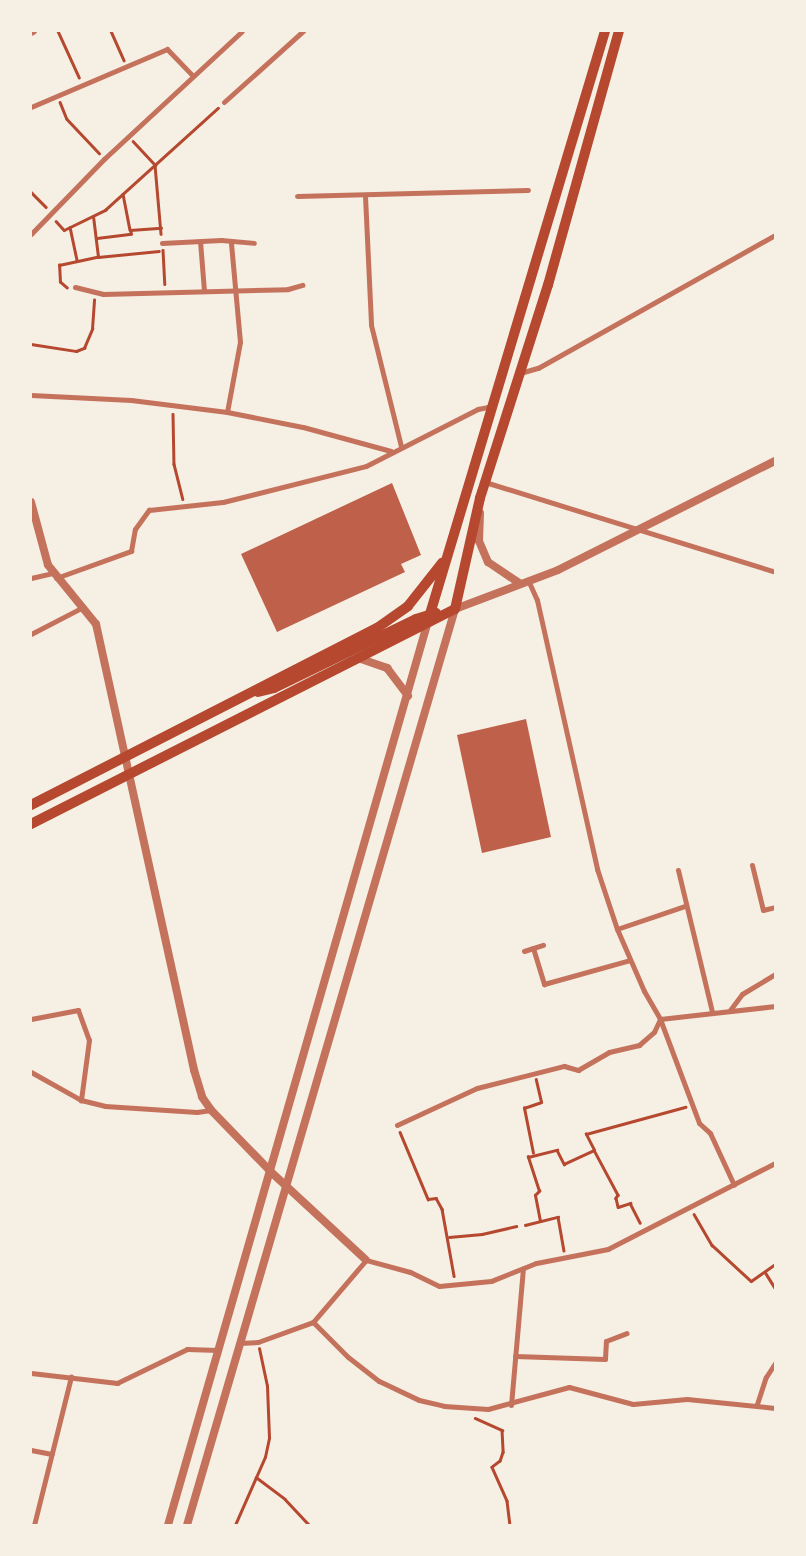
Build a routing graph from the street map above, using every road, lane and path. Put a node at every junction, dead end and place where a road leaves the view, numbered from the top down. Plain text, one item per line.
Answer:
1 (58, 31) edge
2 (111, 31) edge
3 (242, 31) edge
4 (303, 31) edge
5 (605, 31) edge
6 (619, 31) edge
7 (126, 65) junction
8 (193, 76) junction
9 (83, 85) junction
10 (57, 96) junction
11 (224, 102) joint
12 (31, 107) edge
13 (128, 137) junction
14 (104, 159) junction
15 (155, 165) junction
16 (528, 190) dead end
17 (31, 192) edge
18 (123, 194) junction
19 (297, 196) dead end
20 (365, 196) junction
21 (50, 214) junction
22 (93, 218) junction
23 (70, 227) junction
24 (161, 228) junction
25 (130, 230) junction
26 (31, 234) edge
27 (775, 235) edge
28 (97, 238) junction
29 (200, 240) junction
30 (162, 243) junction
31 (231, 243) junction
32 (254, 243) dead end
33 (163, 251) junction
34 (98, 257) junction
35 (77, 260) junction
36 (302, 285) dead end
37 (75, 287) joint
38 (95, 290) junction
39 (165, 291) junction
40 (204, 291) junction
41 (235, 291) junction
42 (31, 344) edge
43 (517, 374) junction
44 (31, 395) edge
45 (173, 404) junction
46 (492, 406) junction
47 (227, 412) junction
48 (401, 446) junction
49 (391, 451) junction
50 (775, 461) edge
51 (484, 482) junction
52 (480, 498) junction
53 (31, 502) edge
54 (185, 507) junction
55 (638, 529) junction
56 (450, 549) junction
57 (775, 572) edge
58 (55, 575) junction
59 (31, 578) edge
60 (528, 580) junction
61 (519, 583) junction
62 (83, 606) junction
63 (455, 609) junction
64 (430, 614) junction
65 (427, 625) junction
66 (31, 634) edge
67 (361, 659) junction
68 (250, 694) junction
69 (408, 696) junction
70 (125, 758) junction
71 (129, 776) junction
72 (31, 805) edge
73 (31, 824) edge
74 (752, 864) dead end
75 (678, 870) dead end
76 (685, 906) junction
77 (775, 907) edge
78 (617, 930) junction
79 (543, 945) dead end
80 (533, 948) junction
81 (524, 951) dead end
82 (630, 960) junction
83 (775, 974) edge
84 (775, 1006) edge
85 (730, 1010) junction
86 (712, 1012) junction
87 (31, 1019) edge
88 (660, 1019) junction
89 (31, 1072) edge
90 (534, 1074) junction
91 (81, 1100) junction
92 (691, 1104) junction
93 (211, 1110) junction
94 (397, 1125) joint
95 (594, 1150) junction
96 (533, 1154) junction
97 (775, 1163) edge
98 (271, 1172) junction
99 (734, 1185) junction
100 (288, 1188) junction
101 (691, 1209) junction
102 (540, 1221) junction
103 (524, 1225) dead end
104 (516, 1226) dead end
105 (644, 1232) junction
106 (449, 1237) junction
107 (566, 1259) junction
108 (366, 1260) junction
109 (775, 1264) edge
110 (523, 1268) junction
111 (765, 1272) junction
112 (456, 1285) junction
113 (775, 1288) edge
114 (313, 1322) junction
115 (627, 1333) dead end
116 (258, 1342) junction
117 (239, 1344) junction
118 (218, 1350) junction
119 (515, 1356) junction
120 (775, 1363) edge
121 (31, 1373) edge
122 (72, 1377) junction
123 (757, 1404) junction
124 (511, 1405) junction
125 (775, 1408) edge
126 (468, 1410) junction
127 (31, 1450) edge
128 (52, 1454) junction
129 (256, 1477) junction
130 (34, 1525) edge
131 (168, 1525) edge
132 (187, 1525) edge
133 (235, 1525) edge
134 (309, 1525) edge
135 (510, 1525) edge

1 - 9 path
2 - 7 path
3 - 8 street
4 - 11 street
5 - 46 highway
6 - 43 highway
7 - 8 street
7 - 9 street
8 - 13 street
9 - 10 street
10 - 12 street
10 - 14 path
11 - 15 path
13 - 14 street
13 - 15 path
14 - 21 street
15 - 18 path
15 - 24 path
16 - 20 street
17 - 21 path
18 - 22 path
18 - 25 path
19 - 20 street
20 - 48 street
21 - 23 path
21 - 26 street
22 - 23 path
22 - 28 path
23 - 35 path
24 - 25 path
24 - 30 path
25 - 28 path
27 - 43 street
28 - 34 path
29 - 30 street
29 - 31 street
29 - 40 street
30 - 33 path
31 - 32 street
31 - 41 street
33 - 34 path
33 - 39 path
34 - 35 path
35 - 37 path
36 - 41 street
37 - 38 street
38 - 39 street
38 - 42 path
39 - 40 street
40 - 41 street
41 - 47 street
43 - 51 highway
44 - 45 street
45 - 47 street
45 - 54 path
46 - 48 street
46 - 56 highway
47 - 49 street
48 - 49 street
49 - 54 street
50 - 55 street
51 - 52 highway
51 - 55 street
52 - 61 street
52 - 63 highway
53 - 58 street
54 - 58 street
55 - 57 street
55 - 60 street
56 - 64 highway
56 - 68 highway
58 - 59 street
58 - 62 street
60 - 61 street
60 - 78 street
61 - 63 street
62 - 66 street
62 - 70 street
63 - 64 highway
63 - 65 highway
63 - 100 street
64 - 65 street
64 - 68 highway
65 - 67 highway
65 - 69 street
67 - 69 street
67 - 71 highway
68 - 70 highway
69 - 98 street
70 - 71 street
70 - 72 highway
71 - 73 highway
71 - 93 street
74 - 77 street
75 - 76 street
76 - 78 street
76 - 86 street
78 - 82 street
79 - 80 street
80 - 81 street
80 - 82 street
82 - 88 street
83 - 85 street
84 - 85 street
85 - 86 street
86 - 88 street
87 - 91 street
88 - 90 street
88 - 92 street
89 - 91 street
90 - 94 street
90 - 96 path
91 - 93 street
92 - 95 path
92 - 99 street
93 - 98 street
94 - 106 path
95 - 96 path
95 - 105 path
96 - 102 path
97 - 99 street
98 - 100 street
98 - 118 street
99 - 101 street
100 - 108 street
100 - 117 street
101 - 105 street
101 - 111 path
102 - 103 path
102 - 107 path
104 - 106 path
105 - 107 street
106 - 112 path
107 - 110 street
108 - 112 street
108 - 114 street
109 - 111 path
110 - 112 street
110 - 119 street
111 - 113 path
114 - 116 street
114 - 126 street
115 - 119 street
116 - 117 street
116 - 129 path
117 - 132 street
118 - 122 street
118 - 131 street
119 - 124 street
120 - 123 street
121 - 122 street
122 - 128 street
123 - 124 street
123 - 125 street
124 - 126 street
126 - 135 path
127 - 128 street
128 - 130 street
129 - 133 path
129 - 134 path

